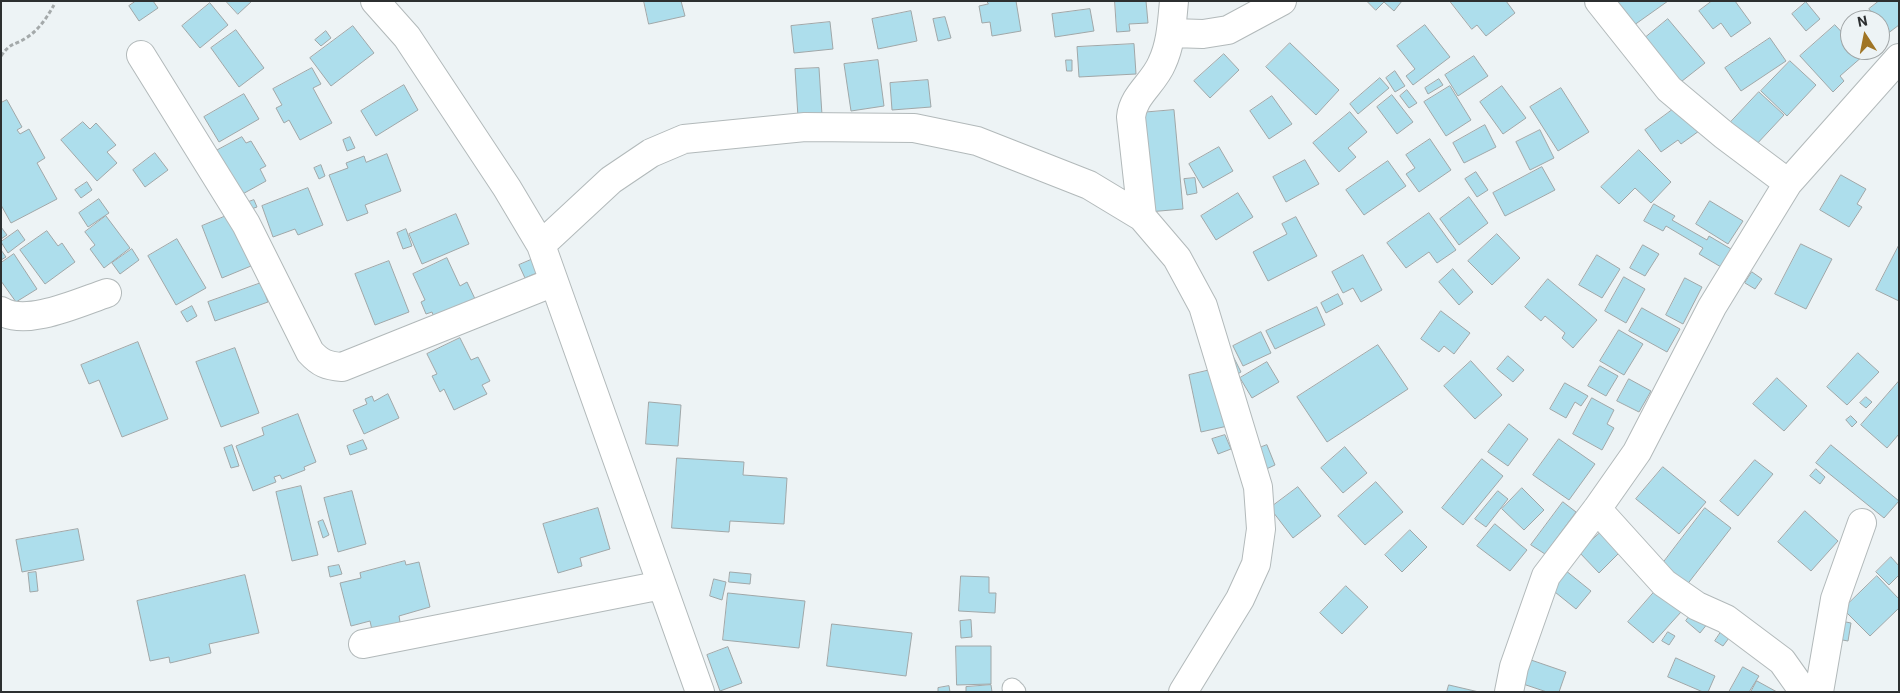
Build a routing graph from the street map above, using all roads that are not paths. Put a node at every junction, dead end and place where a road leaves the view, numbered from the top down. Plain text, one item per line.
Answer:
1 (375, 1) edge
2 (1174, 1) edge
3 (1282, 1) edge
4 (1599, 1) edge
5 (1172, 32) junction
6 (141, 55) dead end
7 (1899, 58) edge
8 (1788, 182) junction
9 (1142, 217) junction
10 (540, 245) junction
11 (554, 282) junction
12 (107, 293) dead end
13 (1, 311) edge
14 (1598, 509) junction
15 (1862, 523) dead end
16 (662, 585) junction
17 (363, 644) dead end
18 (700, 692) edge
19 (1183, 692) edge
20 (1509, 692) edge
21 (1804, 692) edge
22 (1819, 692) edge

1 - 10 street
2 - 5 street
3 - 5 street
4 - 8 street
5 - 9 street
6 - 11 street
7 - 8 street
8 - 14 street
9 - 10 street
9 - 19 street
10 - 11 street
11 - 16 street
12 - 13 street
14 - 20 street
14 - 21 street
15 - 22 street
16 - 17 street
16 - 18 street

